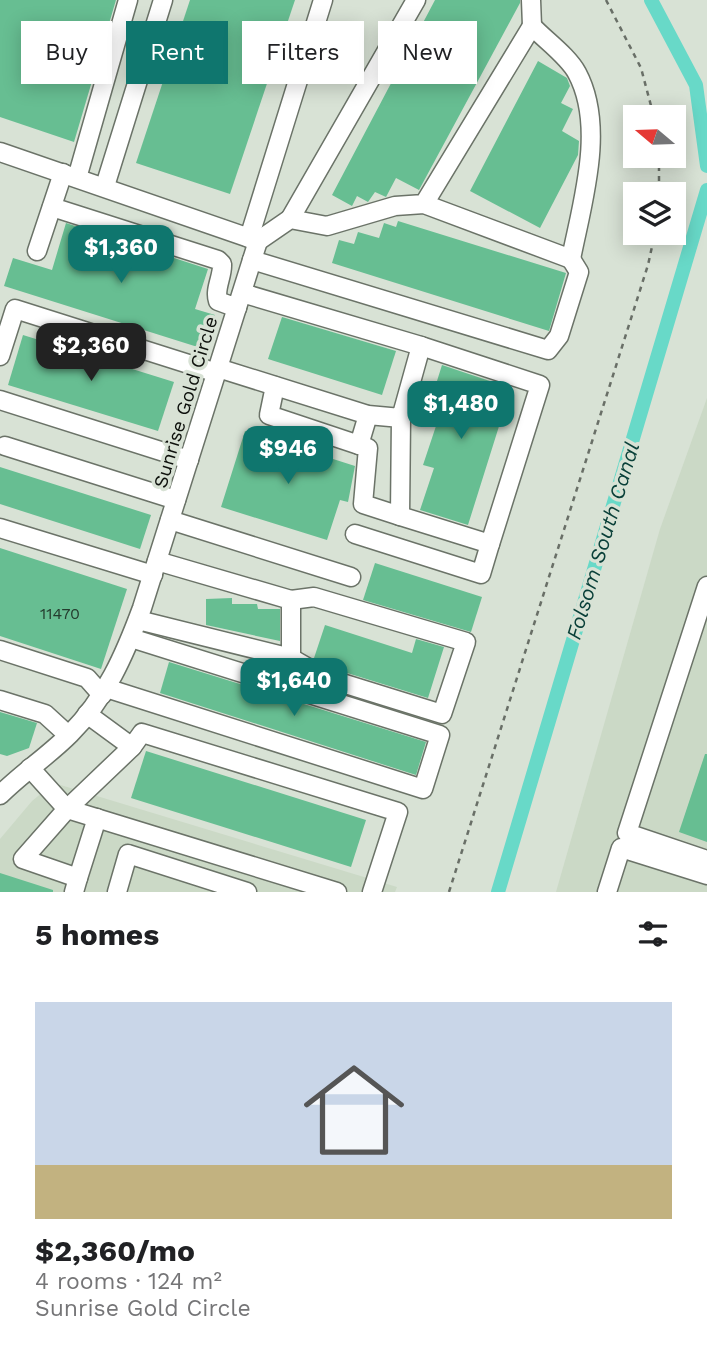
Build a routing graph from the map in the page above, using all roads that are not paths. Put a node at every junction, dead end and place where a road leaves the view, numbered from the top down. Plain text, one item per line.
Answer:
1 (128, 0) edge
2 (163, 0) edge
3 (323, 0) edge
4 (416, 0) edge
5 (531, 0) edge
6 (532, 26) junction
7 (0, 152) edge
8 (70, 176) junction
9 (105, 186) junction
10 (424, 204) junction
11 (52, 207) junction
12 (290, 219) junction
13 (254, 239) junction
14 (37, 251) dead end
15 (570, 259) junction
16 (252, 260) junction
17 (239, 300) junction
18 (421, 346) junction
19 (0, 356) edge
20 (217, 371) junction
21 (275, 386) junction
22 (0, 400) edge
23 (368, 415) junction
24 (401, 418) junction
25 (359, 445) junction
26 (5, 446) dead end
27 (189, 460) junction
28 (176, 500) junction
29 (400, 516) junction
30 (170, 520) junction
31 (0, 528) edge
32 (355, 534) dead end
33 (490, 544) junction
34 (155, 568) junction
35 (351, 577) dead end
36 (707, 586) edge
37 (291, 600) junction
38 (138, 620) junction
39 (131, 638) junction
40 (0, 650) edge
41 (290, 658) junction
42 (104, 692) junction
43 (0, 700) edge
44 (87, 714) junction
45 (68, 735) junction
46 (132, 747) junction
47 (30, 768) junction
48 (2, 789) edge
49 (67, 808) junction
50 (97, 818) junction
51 (136, 830) junction
52 (128, 854) junction
53 (707, 860) edge
54 (707, 875) edge
55 (76, 885) edge
56 (117, 892) edge
57 (247, 892) edge
58 (337, 892) edge
59 (372, 892) edge
60 (607, 892) edge

1 - 8 street
2 - 9 street
3 - 13 street, Sunrise Gold Circle
4 - 12 street
5 - 6 street
6 - 10 street
6 - 15 street
7 - 8 street
8 - 9 street
8 - 11 street
9 - 13 street
10 - 12 street
10 - 15 street
11 - 14 street
11 - 17 street
12 - 13 street
13 - 16 street, Sunrise Gold Circle
15 - 16 street
16 - 17 street, Sunrise Gold Circle
17 - 18 street
17 - 20 street, Sunrise Gold Circle
18 - 24 street
18 - 33 street
19 - 20 street
20 - 21 street
20 - 27 street, Sunrise Gold Circle
21 - 23 street
21 - 25 street
22 - 27 street
23 - 24 street
23 - 25 street
24 - 29 street
25 - 29 street
26 - 28 street
27 - 28 street, Sunrise Gold Circle
28 - 30 street, Sunrise Gold Circle
29 - 33 street
30 - 34 street, Sunrise Gold Circle
30 - 35 street
31 - 34 street
32 - 33 street
34 - 37 street
34 - 38 street, Sunrise Gold Circle
36 - 53 street
37 - 41 street
37 - 41 street
38 - 39 street, Sunrise Gold Circle
38 - 41 street
39 - 42 street, Sunrise Gold Circle
39 - 42 street
40 - 42 street
42 - 44 street, Sunrise Gold Circle
43 - 45 street
44 - 45 street, Sunrise Gold Circle
44 - 46 street
45 - 47 street, Sunrise Gold Circle
46 - 49 street
46 - 59 street
47 - 48 street, Sunrise Gold Circle
47 - 49 street
49 - 50 street
49 - 55 street
50 - 51 street
50 - 55 street
51 - 52 street
51 - 58 street
52 - 56 street
52 - 57 street
54 - 60 street

